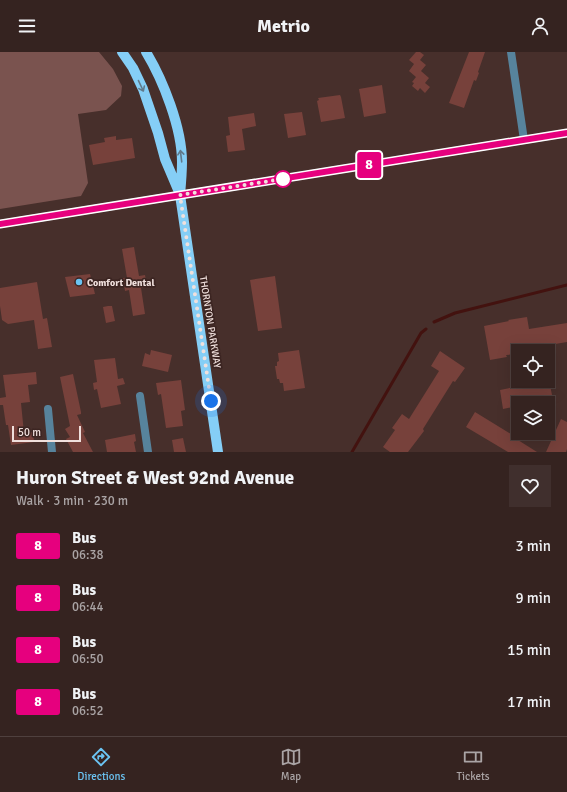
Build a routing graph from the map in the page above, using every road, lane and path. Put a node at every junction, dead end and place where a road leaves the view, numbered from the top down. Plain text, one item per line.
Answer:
1 (122, 52) edge
2 (146, 52) edge
3 (511, 52) edge
4 (567, 133) edge
5 (524, 140) junction
6 (180, 195) junction
7 (0, 224) edge
8 (140, 396) dead end
9 (48, 409) dead end
10 (52, 452) edge
11 (148, 452) edge
12 (218, 452) edge

1 -> 6 main road, THORNTON PARKWAY
6 -> 2 main road, THORNTON PARKWAY
3 - 5 street
4 - 5 main road
5 - 6 main road
6 - 7 main road
6 - 12 main road, THORNTON PARKWAY
8 - 11 street
9 - 10 street

